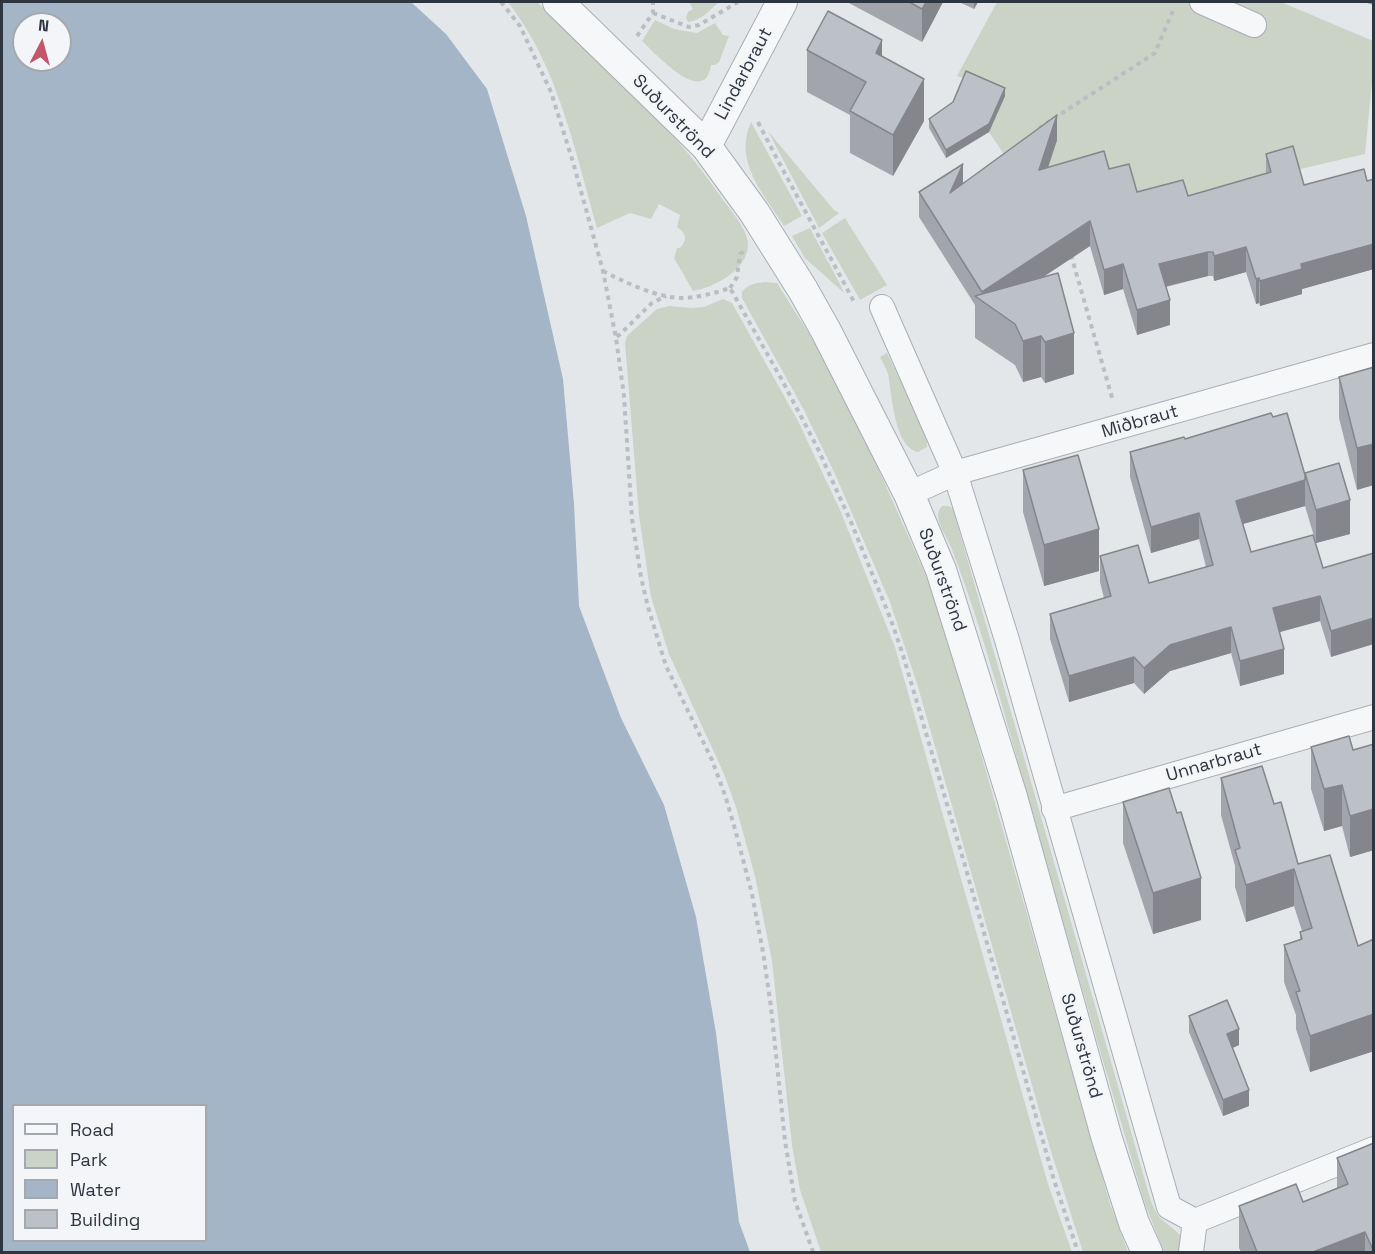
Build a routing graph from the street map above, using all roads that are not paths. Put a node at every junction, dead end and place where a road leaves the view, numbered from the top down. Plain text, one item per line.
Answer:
1 (558, 2) edge
2 (782, 2) edge
3 (1214, 4) edge
4 (1254, 26) dead end
5 (706, 146) junction
6 (882, 307) road end
7 (1374, 355) edge
8 (955, 473) junction
9 (909, 494) junction
10 (1374, 717) edge
11 (1054, 809) junction
12 (1374, 1149) edge
13 (1195, 1221) junction
14 (1147, 1252) edge
15 (1191, 1252) edge

1 - 5 street, Suðurströnd
2 - 5 street, Lindarbraut
3 - 4 street
5 - 9 street, Suðurströnd
6 - 8 street
7 - 8 street, Miðbraut
8 - 9 street, Miðbraut
8 - 11 street
9 - 14 street, Suðurströnd
10 - 11 street, Unnarbraut
11 - 13 street
12 - 13 street
13 - 15 street

